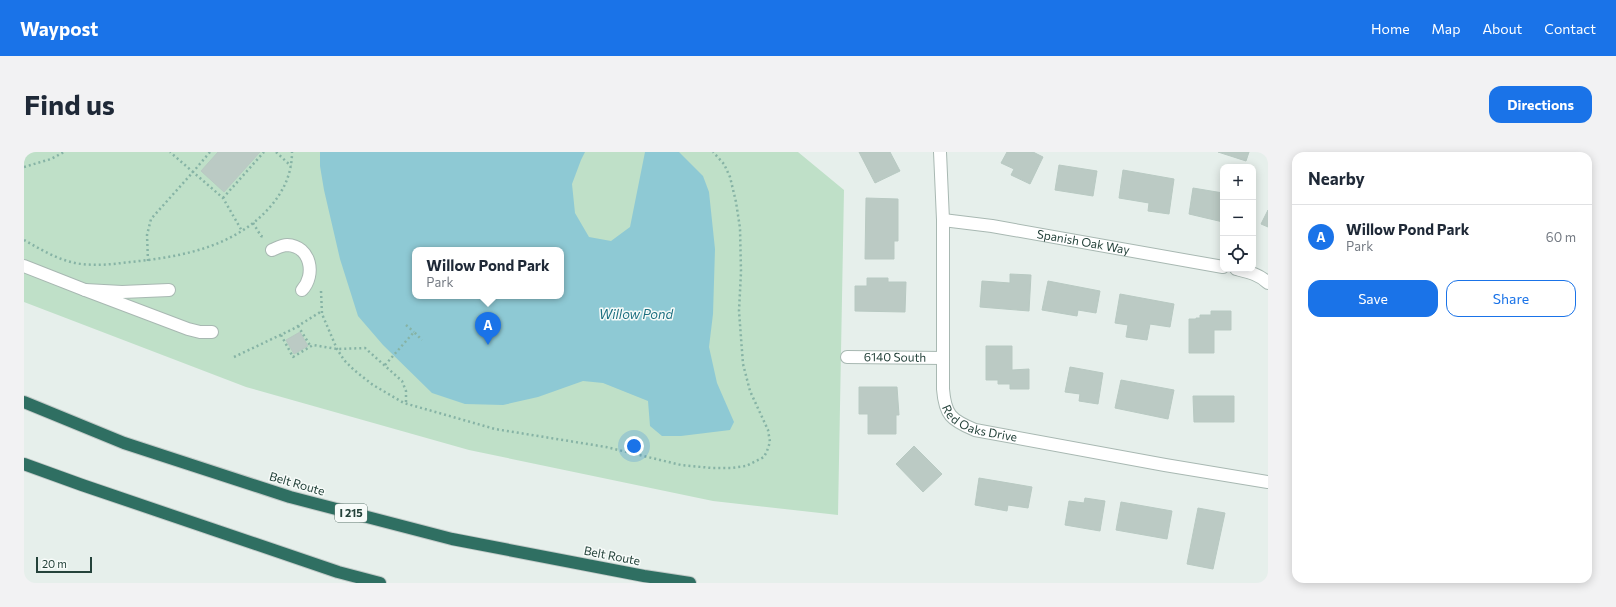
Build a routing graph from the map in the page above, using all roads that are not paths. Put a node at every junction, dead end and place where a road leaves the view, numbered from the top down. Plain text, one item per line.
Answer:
1 (940, 152) edge
2 (943, 220) junction
3 (272, 250) dead end
4 (24, 266) edge
5 (1220, 266) edge
6 (1250, 272) edge
7 (1268, 283) edge
8 (85, 290) junction
9 (169, 290) dead end
10 (302, 290) dead end
11 (212, 332) dead end
12 (847, 357) dead end
13 (943, 358) junction
14 (24, 402) edge
15 (24, 464) edge
16 (1268, 482) edge
17 (380, 583) edge
18 (690, 583) edge

1 - 2 street, Red Oaks Drive
2 - 5 street, Spanish Oak Way
2 - 13 street, Red Oaks Drive
3 - 10 street
4 - 8 street
6 - 7 street
8 - 9 street
8 - 11 street
12 - 13 street, 6140 South
13 - 16 street, Red Oaks Drive
14 - 18 highway, Belt Route / I 215
15 - 17 highway

